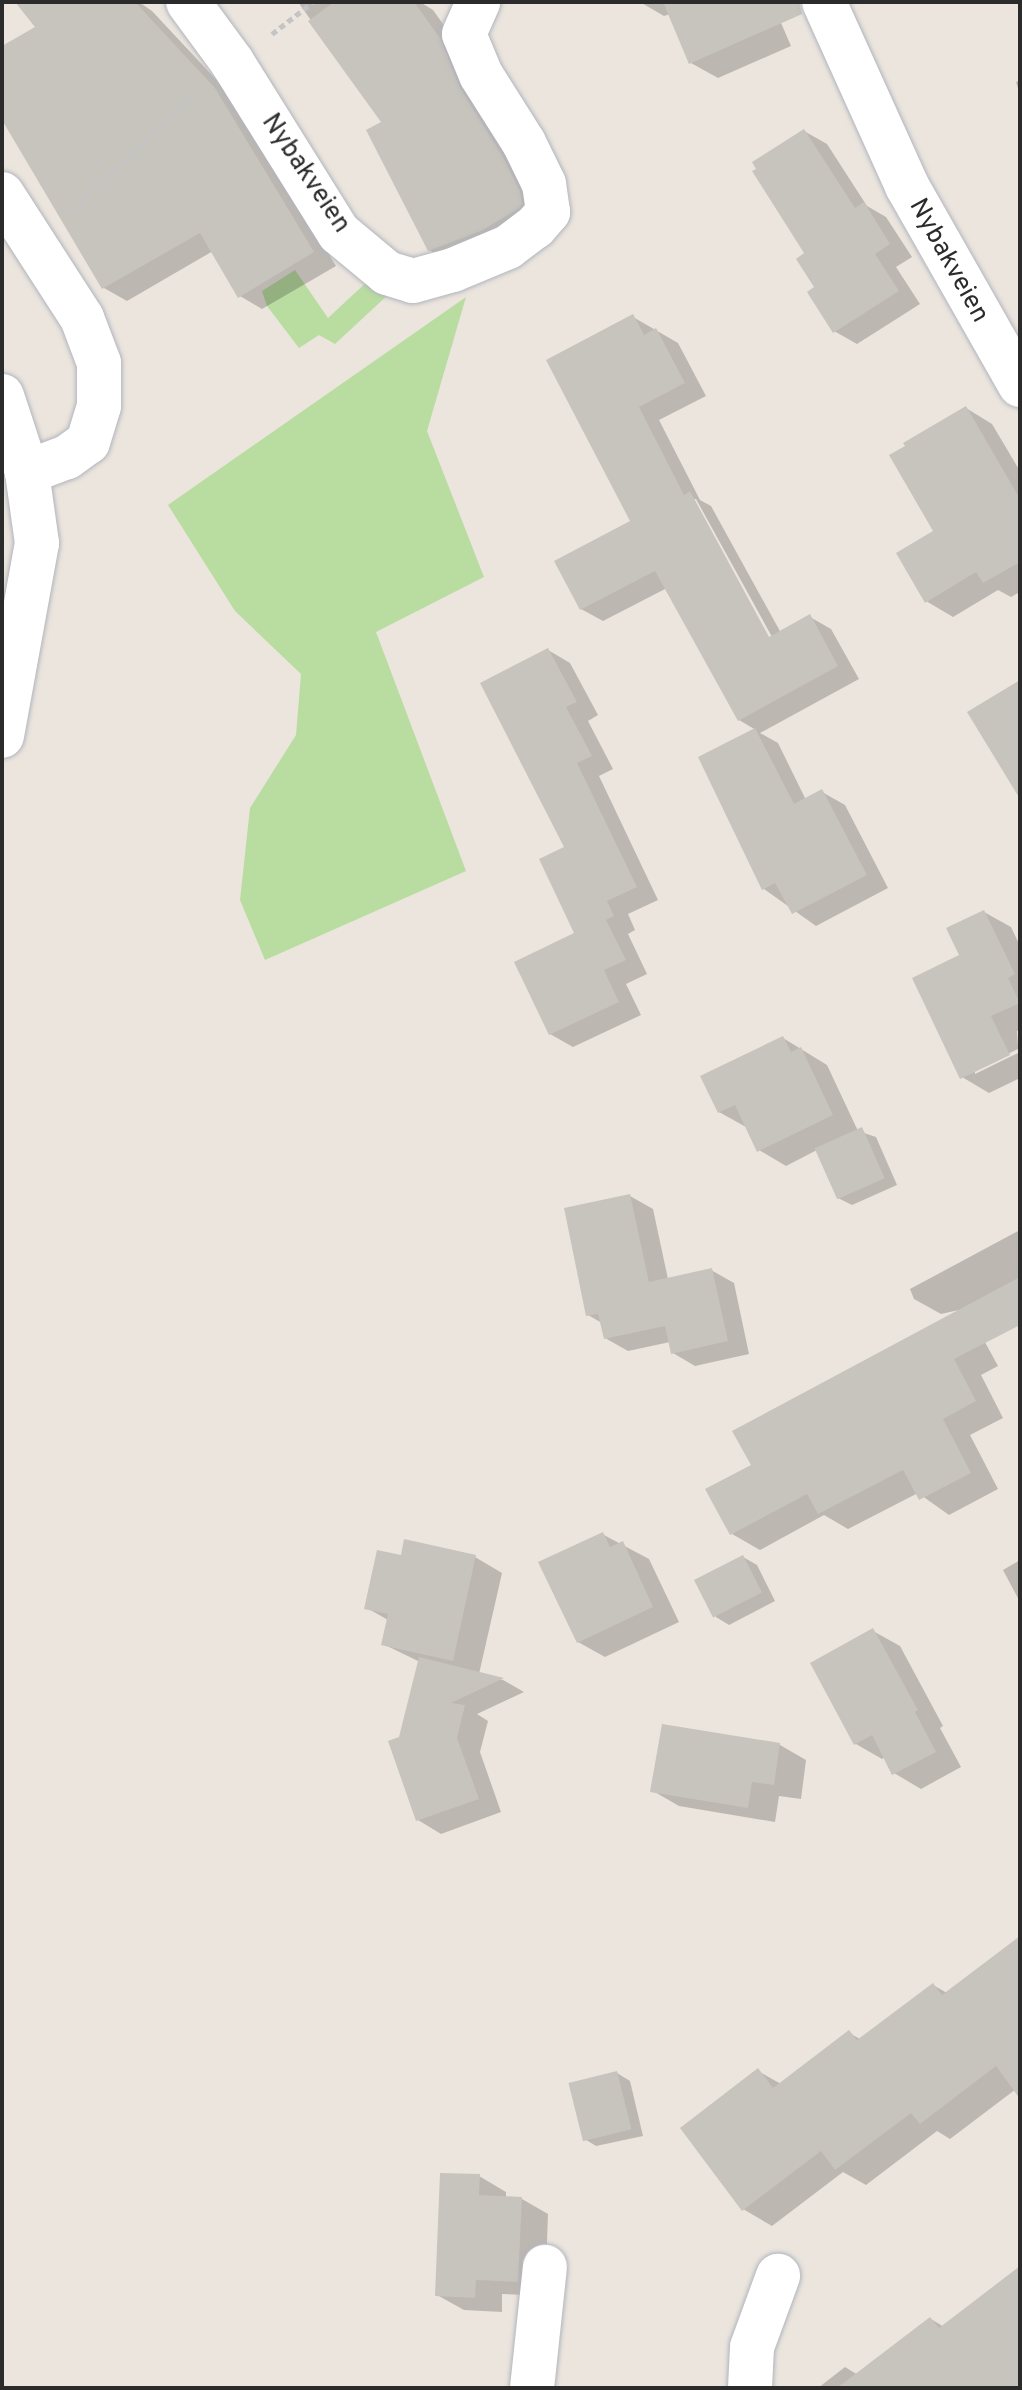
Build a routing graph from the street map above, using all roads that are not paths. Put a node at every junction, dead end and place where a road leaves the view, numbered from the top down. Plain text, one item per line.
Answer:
1 (188, 2) edge
2 (478, 2) edge
3 (824, 2) edge
4 (2, 194) edge
5 (1020, 385) edge
6 (2, 396) edge
7 (27, 472) junction
8 (2, 736) edge
9 (545, 2267) dead end
10 (778, 2276) dead end
11 (532, 2388) edge
12 (750, 2388) edge

1 - 2 street, Nybakveien
3 - 5 street, Nybakveien
4 - 7 street
6 - 7 street
7 - 8 street
9 - 11 street
10 - 12 street

